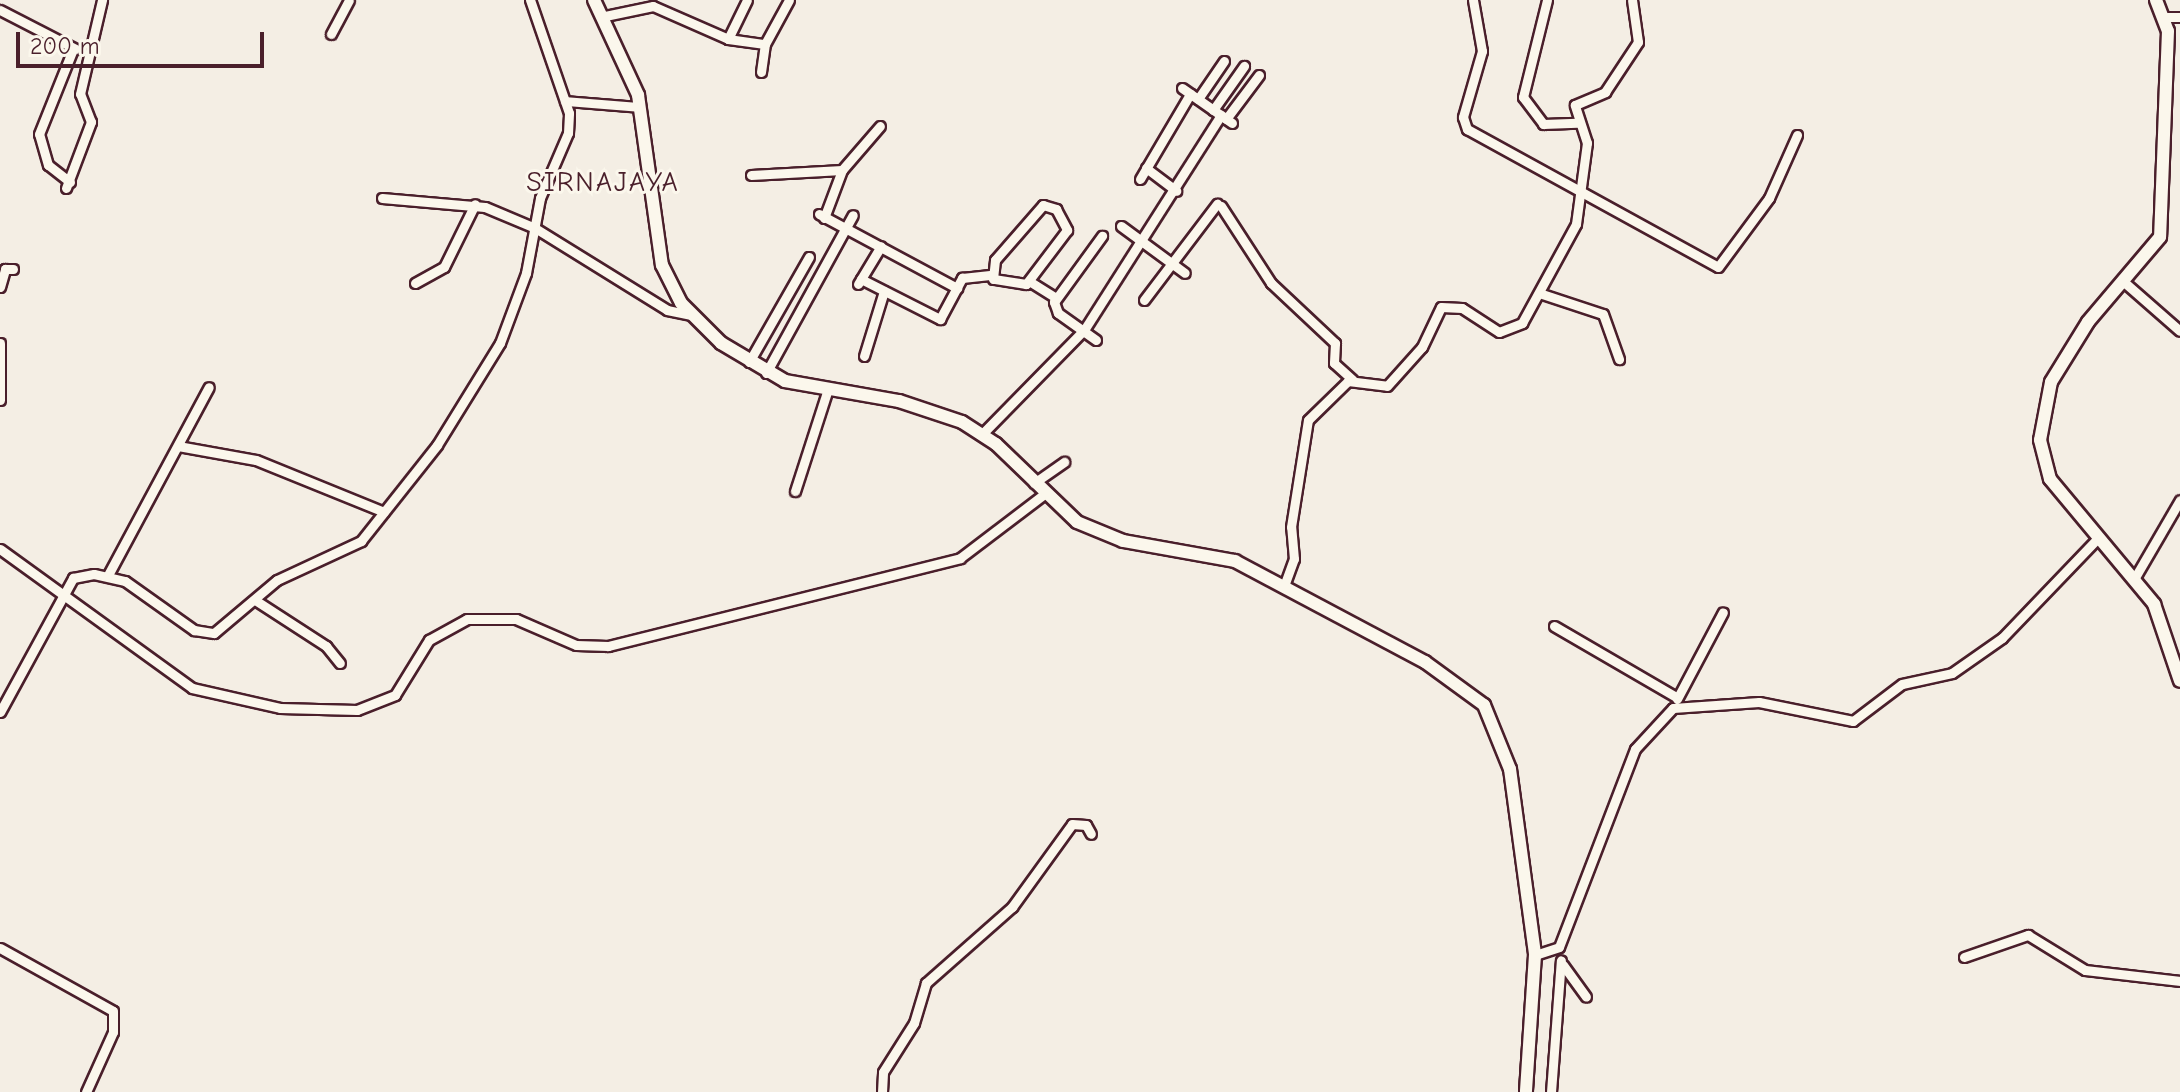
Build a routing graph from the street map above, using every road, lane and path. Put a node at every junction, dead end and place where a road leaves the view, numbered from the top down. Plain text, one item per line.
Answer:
1 (102, 0) edge
2 (349, 0) edge
3 (530, 0) edge
4 (594, 0) edge
5 (747, 0) edge
6 (789, 0) edge
7 (1473, 0) edge
8 (1547, 0) edge
9 (1632, 0) edge
10 (2156, 0) edge
11 (0, 10) edge
12 (605, 16) junction
13 (2173, 17) edge
14 (331, 34) dead end
15 (728, 39) junction
16 (765, 44) junction
17 (73, 49) junction
18 (87, 51) junction
19 (1224, 61) dead end
20 (1244, 66) dead end
21 (761, 72) dead end
22 (1259, 75) dead end
23 (1190, 94) junction
24 (565, 101) junction
25 (640, 107) junction
26 (1223, 117) junction
27 (1577, 123) junction
28 (880, 126) dead end
29 (1797, 135) dead end
30 (1146, 168) junction
31 (842, 170) junction
32 (751, 175) dead end
33 (1140, 179) dead end
34 (1582, 187) junction
35 (1176, 191) junction
36 (382, 198) dead end
37 (475, 204) junction
38 (853, 215) dead end
39 (1121, 226) dead end
40 (535, 228) junction
41 (845, 228) junction
42 (1102, 236) dead end
43 (1143, 242) junction
44 (881, 246) junction
45 (1170, 261) junction
46 (824, 265) junction
47 (13, 269) dead end
48 (1185, 273) dead end
49 (990, 275) junction
50 (1029, 281) junction
51 (2124, 282) junction
52 (415, 283) dead end
53 (0, 287) edge
54 (957, 288) junction
55 (884, 291) junction
56 (1539, 293) junction
57 (1056, 298) junction
58 (1144, 300) dead end
59 (691, 315) junction
60 (1084, 330) junction
61 (2180, 331) edge
62 (1096, 340) dead end
63 (0, 343) edge
64 (864, 356) dead end
65 (1619, 359) dead end
66 (749, 362) junction
67 (766, 373) junction
68 (1353, 380) junction
69 (209, 387) dead end
70 (828, 389) junction
71 (0, 400) edge
72 (983, 433) junction
73 (178, 446) junction
74 (1064, 462) dead end
75 (1034, 483) junction
76 (795, 491) dead end
77 (1043, 495) junction
78 (2180, 500) edge
79 (384, 512) junction
80 (2096, 540) junction
81 (0, 549) edge
82 (108, 575) junction
83 (2134, 579) junction
84 (1284, 586) junction
85 (58, 593) junction
86 (255, 600) junction
87 (1723, 612) dead end
88 (1554, 626) dead end
89 (340, 663) dead end
90 (2180, 681) edge
91 (1677, 701) junction
92 (0, 712) edge
93 (1091, 834) dead end
94 (1559, 947) junction
95 (0, 948) edge
96 (1535, 955) junction
97 (1964, 957) dead end
98 (1561, 960) junction
99 (2180, 981) edge
100 (1586, 997) dead end
101 (880, 1091) edge
102 (86, 1092) edge
103 (1526, 1092) edge
104 (1551, 1092) edge

1 - 18 street
2 - 14 street
3 - 24 street
4 - 12 street
5 - 15 street
6 - 16 street
7 - 34 street
8 - 27 street
9 - 27 street
10 - 13 street
11 - 17 street
12 - 15 street
12 - 25 street
13 - 51 street
15 - 16 street
16 - 21 street
17 - 18 street
17 - 18 street
19 - 23 street
20 - 26 street
22 - 26 street
23 - 26 street
23 - 30 street
24 - 25 street
24 - 40 street
25 - 59 street
26 - 35 street
27 - 34 street
28 - 31 street
29 - 34 street
30 - 33 street
30 - 35 street
31 - 32 street
31 - 41 street
34 - 56 street
35 - 43 street
36 - 37 street
37 - 40 street
37 - 52 street
38 - 41 street
39 - 43 street
40 - 59 street
40 - 79 street
41 - 44 street
41 - 46 street
42 - 57 street
43 - 45 street
43 - 60 street
44 - 54 street
44 - 55 street
45 - 48 street
45 - 58 street
45 - 68 street
46 - 66 street
46 - 67 street
47 - 53 street
49 - 50 street
49 - 50 street
49 - 54 street
50 - 57 street
51 - 61 street
51 - 80 street
54 - 55 street
55 - 64 street
56 - 65 street
56 - 68 street
57 - 60 street
59 - 66 street
60 - 62 street
60 - 72 street
63 - 71 street
66 - 67 street
67 - 70 street
68 - 84 street
69 - 73 street
70 - 72 street
70 - 76 street
72 - 75 street
73 - 79 street
73 - 82 street
74 - 75 street
75 - 77 street
77 - 84 street
77 - 85 street
78 - 83 street
79 - 86 street
80 - 83 street
80 - 91 street
81 - 85 street
82 - 85 street
82 - 86 street
83 - 90 street
84 - 96 street
85 - 92 street
86 - 89 street
87 - 91 street
88 - 91 street
91 - 94 street
93 - 101 street
94 - 96 street
94 - 98 street
95 - 102 street
96 - 103 street
97 - 99 street
98 - 100 street
98 - 104 street

